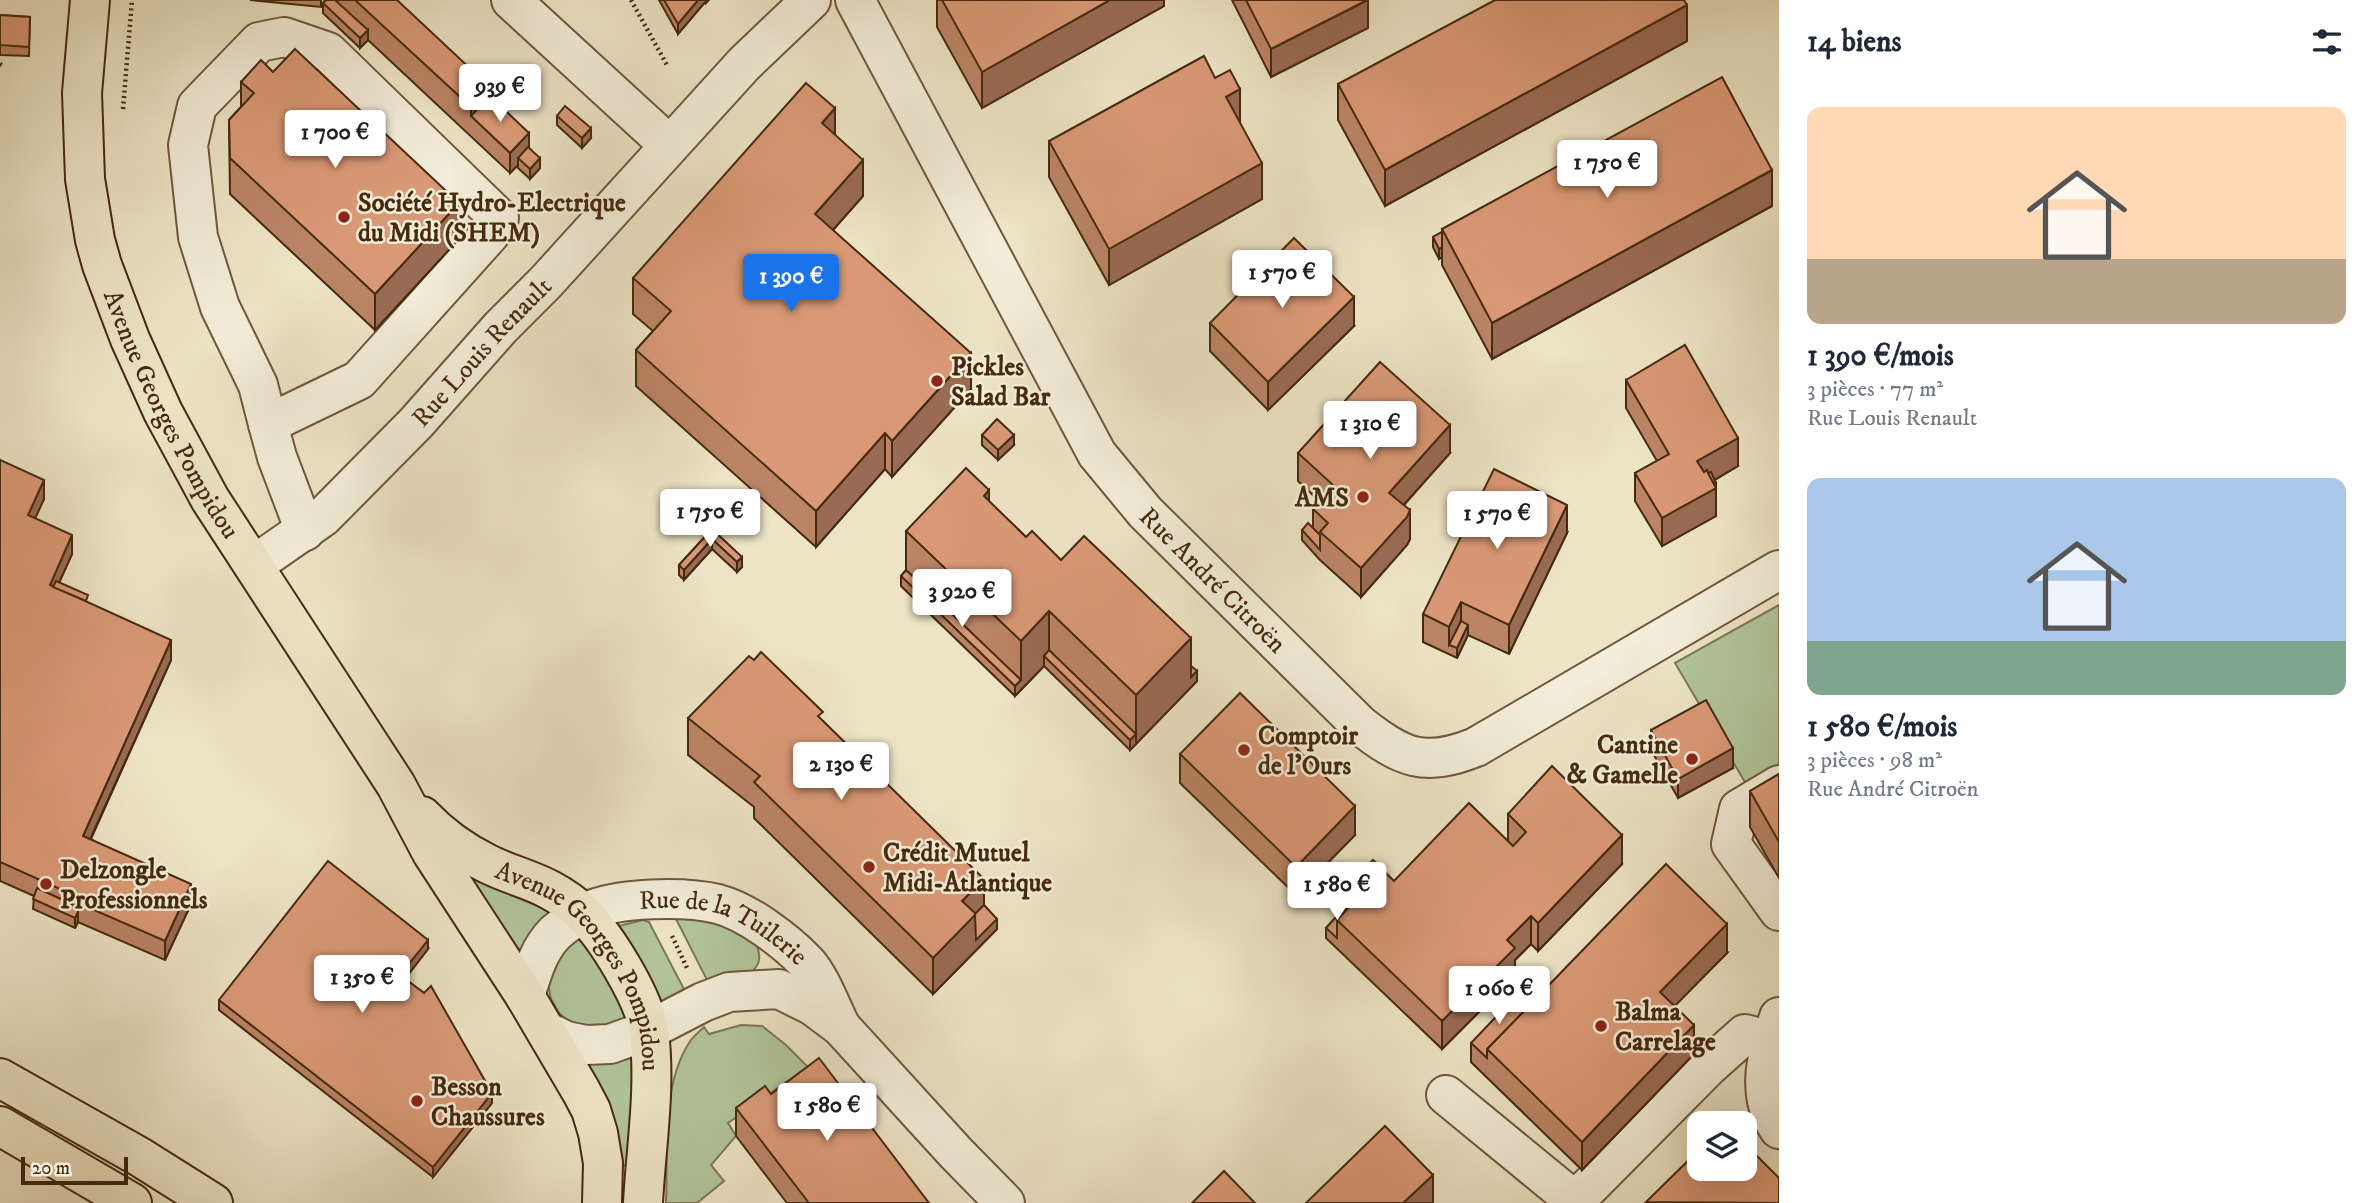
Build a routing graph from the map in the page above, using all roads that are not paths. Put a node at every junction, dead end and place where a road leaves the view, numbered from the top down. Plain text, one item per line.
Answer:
1 (90, 0) edge
2 (510, 0) edge
3 (811, 0) edge
4 (855, 0) edge
5 (669, 145) junction
6 (268, 424) junction
7 (305, 531) junction
8 (254, 565) junction
9 (1779, 570) edge
10 (396, 785) junction
11 (1779, 785) edge
12 (1779, 911) edge
13 (583, 913) junction
14 (525, 996) junction
15 (841, 1027) junction
16 (1775, 1029) edge
17 (649, 1030) junction
18 (546, 1031) junction
19 (0, 1078) edge
20 (1446, 1096) dead end
21 (0, 1126) edge
22 (1765, 1126) edge
23 (132, 1203) edge
24 (213, 1203) edge
25 (602, 1203) edge
26 (643, 1203) edge
27 (1005, 1203) edge

1 - 8 main road, Avenue Georges Pompidou
2 - 5 street
3 - 5 street, Rue Louis Renault
4 - 9 street, Rue André Citroën
5 - 7 street, Rue Louis Renault
6 - 6 street
6 - 7 street
7 - 8 street, Rue Louis Renault
8 - 10 main road, Avenue Georges Pompidou
10 - 13 main road, Avenue Georges Pompidou
10 - 14 main road, Avenue Georges Pompidou
11 - 12 street
13 - 14 street, Rue de la Tuilerie
13 - 15 street, Rue de la Tuilerie
13 - 17 main road, Avenue Georges Pompidou
14 - 18 main road, Avenue Georges Pompidou
15 - 17 street, Rue de la Tuilerie
15 - 27 street, Rue de la Tuilerie
16 - 20 street
16 - 22 street
17 - 18 street, Rue de la Tuilerie
17 - 26 main road, Avenue Georges Pompidou
18 - 25 main road, Avenue Georges Pompidou
19 - 24 main road
21 - 23 main road

